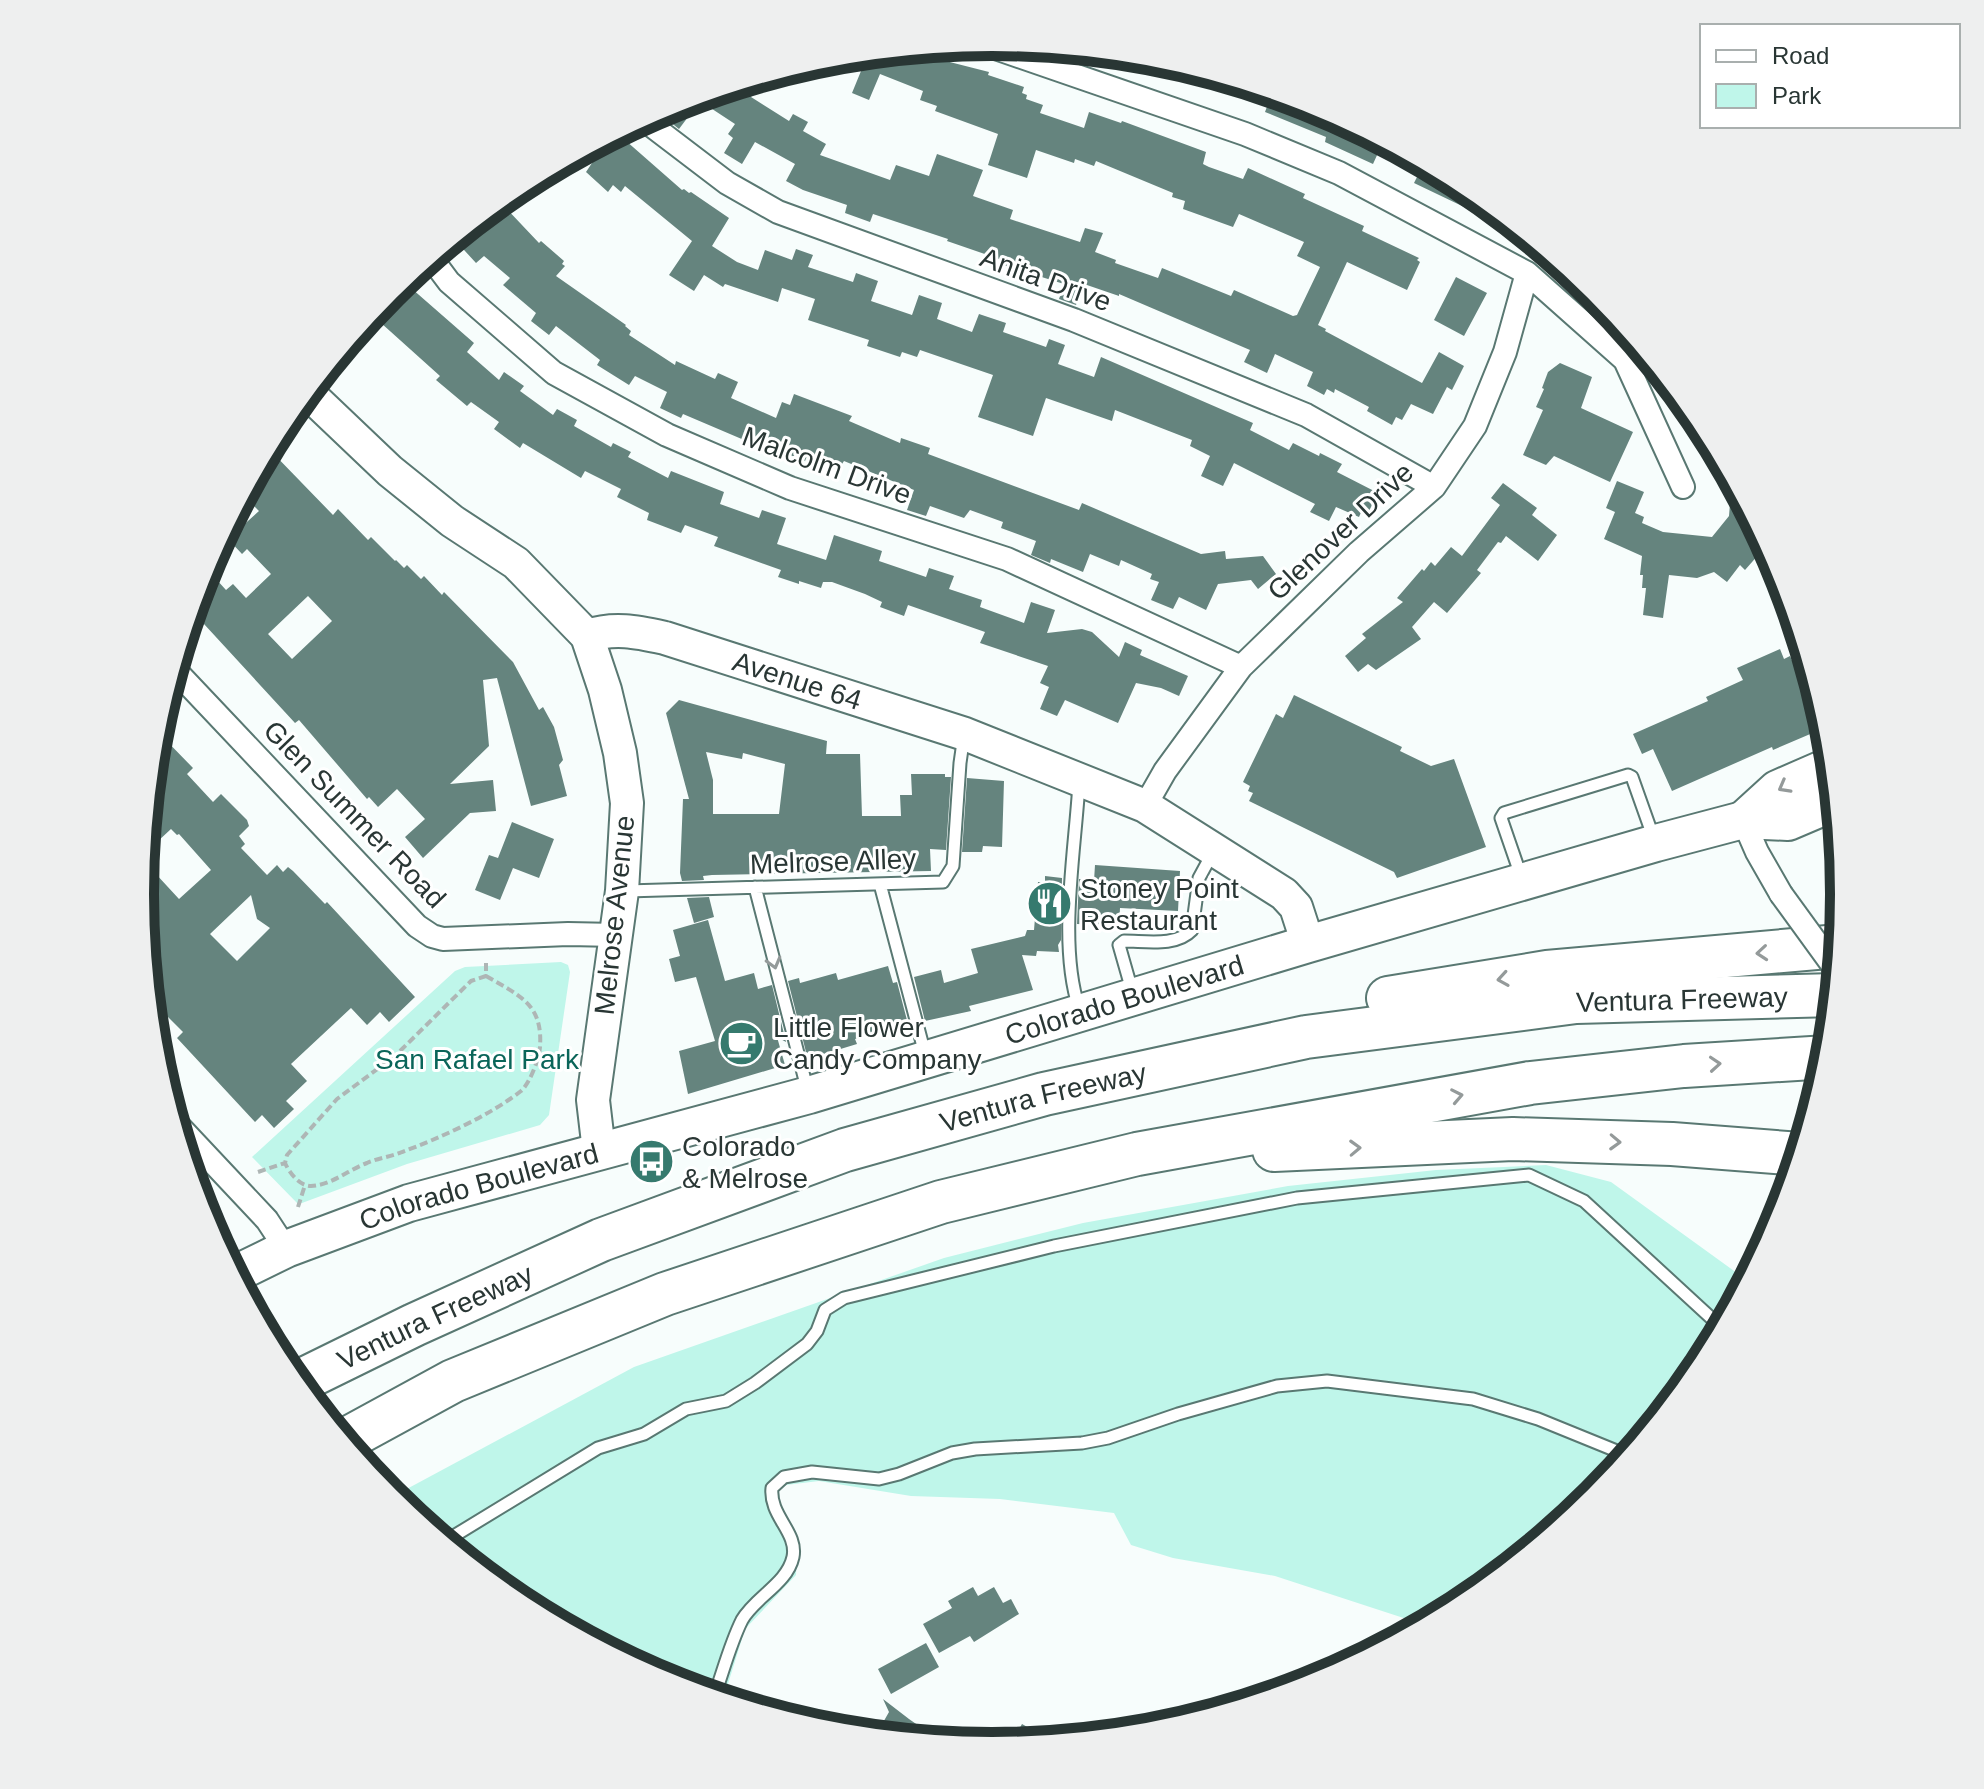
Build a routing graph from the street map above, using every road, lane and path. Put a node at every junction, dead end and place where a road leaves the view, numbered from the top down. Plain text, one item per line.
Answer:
1 (1022, 57) edge
2 (654, 127) edge
3 (437, 266) edge
4 (1527, 273) junction
5 (315, 401) edge
6 (1434, 487) junction
7 (1683, 487) dead end
8 (587, 636) junction
9 (1241, 667) junction
10 (182, 677) edge
11 (965, 734) junction
12 (1821, 770) edge
13 (1079, 779) junction
14 (1145, 806) junction
15 (1825, 806) edge
16 (1743, 820) junction
17 (1656, 843) junction
18 (1215, 850) junction
19 (1524, 883) junction
20 (880, 884) junction
21 (755, 887) junction
22 (622, 891) junction
23 (617, 935) junction
24 (1308, 944) junction
25 (1829, 947) edge
26 (1828, 959) edge
27 (486, 963) dead end
28 (486, 976) junction
29 (1824, 995) edge
30 (1133, 996) junction
31 (1080, 1013) junction
32 (1358, 1030) junction
33 (1814, 1058) edge
34 (926, 1059) junction
35 (1044, 1094) junction
36 (809, 1095) junction
37 (1353, 1114) junction
38 (190, 1138) edge
39 (599, 1151) junction
40 (1789, 1153) edge
41 (1137, 1154) junction
42 (285, 1163) junction
43 (258, 1172) dead end
44 (305, 1185) junction
45 (298, 1207) dead end
46 (286, 1249) junction
47 (243, 1270) edge
48 (1714, 1321) edge
49 (307, 1377) edge
50 (321, 1397) edge
51 (335, 1415) edge
52 (353, 1436) edge
53 (1618, 1451) edge
54 (453, 1536) edge
55 (718, 1687) edge

1 - 4 street
2 - 6 street, Anita Drive
3 - 9 street, Malcolm Drive
4 - 6 street, Glenover Drive
4 - 7 street
5 - 8 street
6 - 9 street, Glenover Drive
8 - 11 street, Avenue 64
8 - 22 street, Melrose Avenue
9 - 14 street, Glenover Drive
10 - 23 street, Glen Summer Road
11 - 13 street, Avenue 64
11 - 20 lane, Melrose Alley
12 -> 16 main road, Colorado Boulevard
13 - 14 street, Avenue 64
13 - 31 lane
14 - 18 street, Avenue 64
15 - 16 main road, Colorado Boulevard
16 - 17 main road, Colorado Boulevard
16 - 26 street, bridge
17 - 19 main road, Colorado Boulevard
17 - 19 lane
18 - 24 street, Avenue 64
18 - 30 lane
19 - 24 main road, Colorado Boulevard
20 - 21 lane, Melrose Alley
20 - 34 lane
21 - 22 lane, Melrose Alley
21 -> 36 lane
22 - 23 street, Melrose Avenue
23 - 39 street, Melrose Avenue
24 - 30 main road, Colorado Boulevard
25 -> 35 highway
27 - 28 path
28 - 42 path
28 - 44 path
29 - 32 highway, Ventura Freeway
30 - 31 main road, Colorado Boulevard
31 - 34 main road, Colorado Boulevard
32 - 35 highway, Ventura Freeway
32 - 50 highway
37 -> 33 highway
34 - 36 main road, Colorado Boulevard
35 - 49 highway, Ventura Freeway
36 - 39 main road, Colorado Boulevard
37 - 41 highway
37 - 51 highway
38 - 46 street
39 - 46 main road, Colorado Boulevard
41 -> 40 highway
41 - 52 highway
42 - 43 path
42 - 44 path
44 - 45 path
46 - 47 main road, Colorado Boulevard
48 - 54 lane
53 - 55 lane

